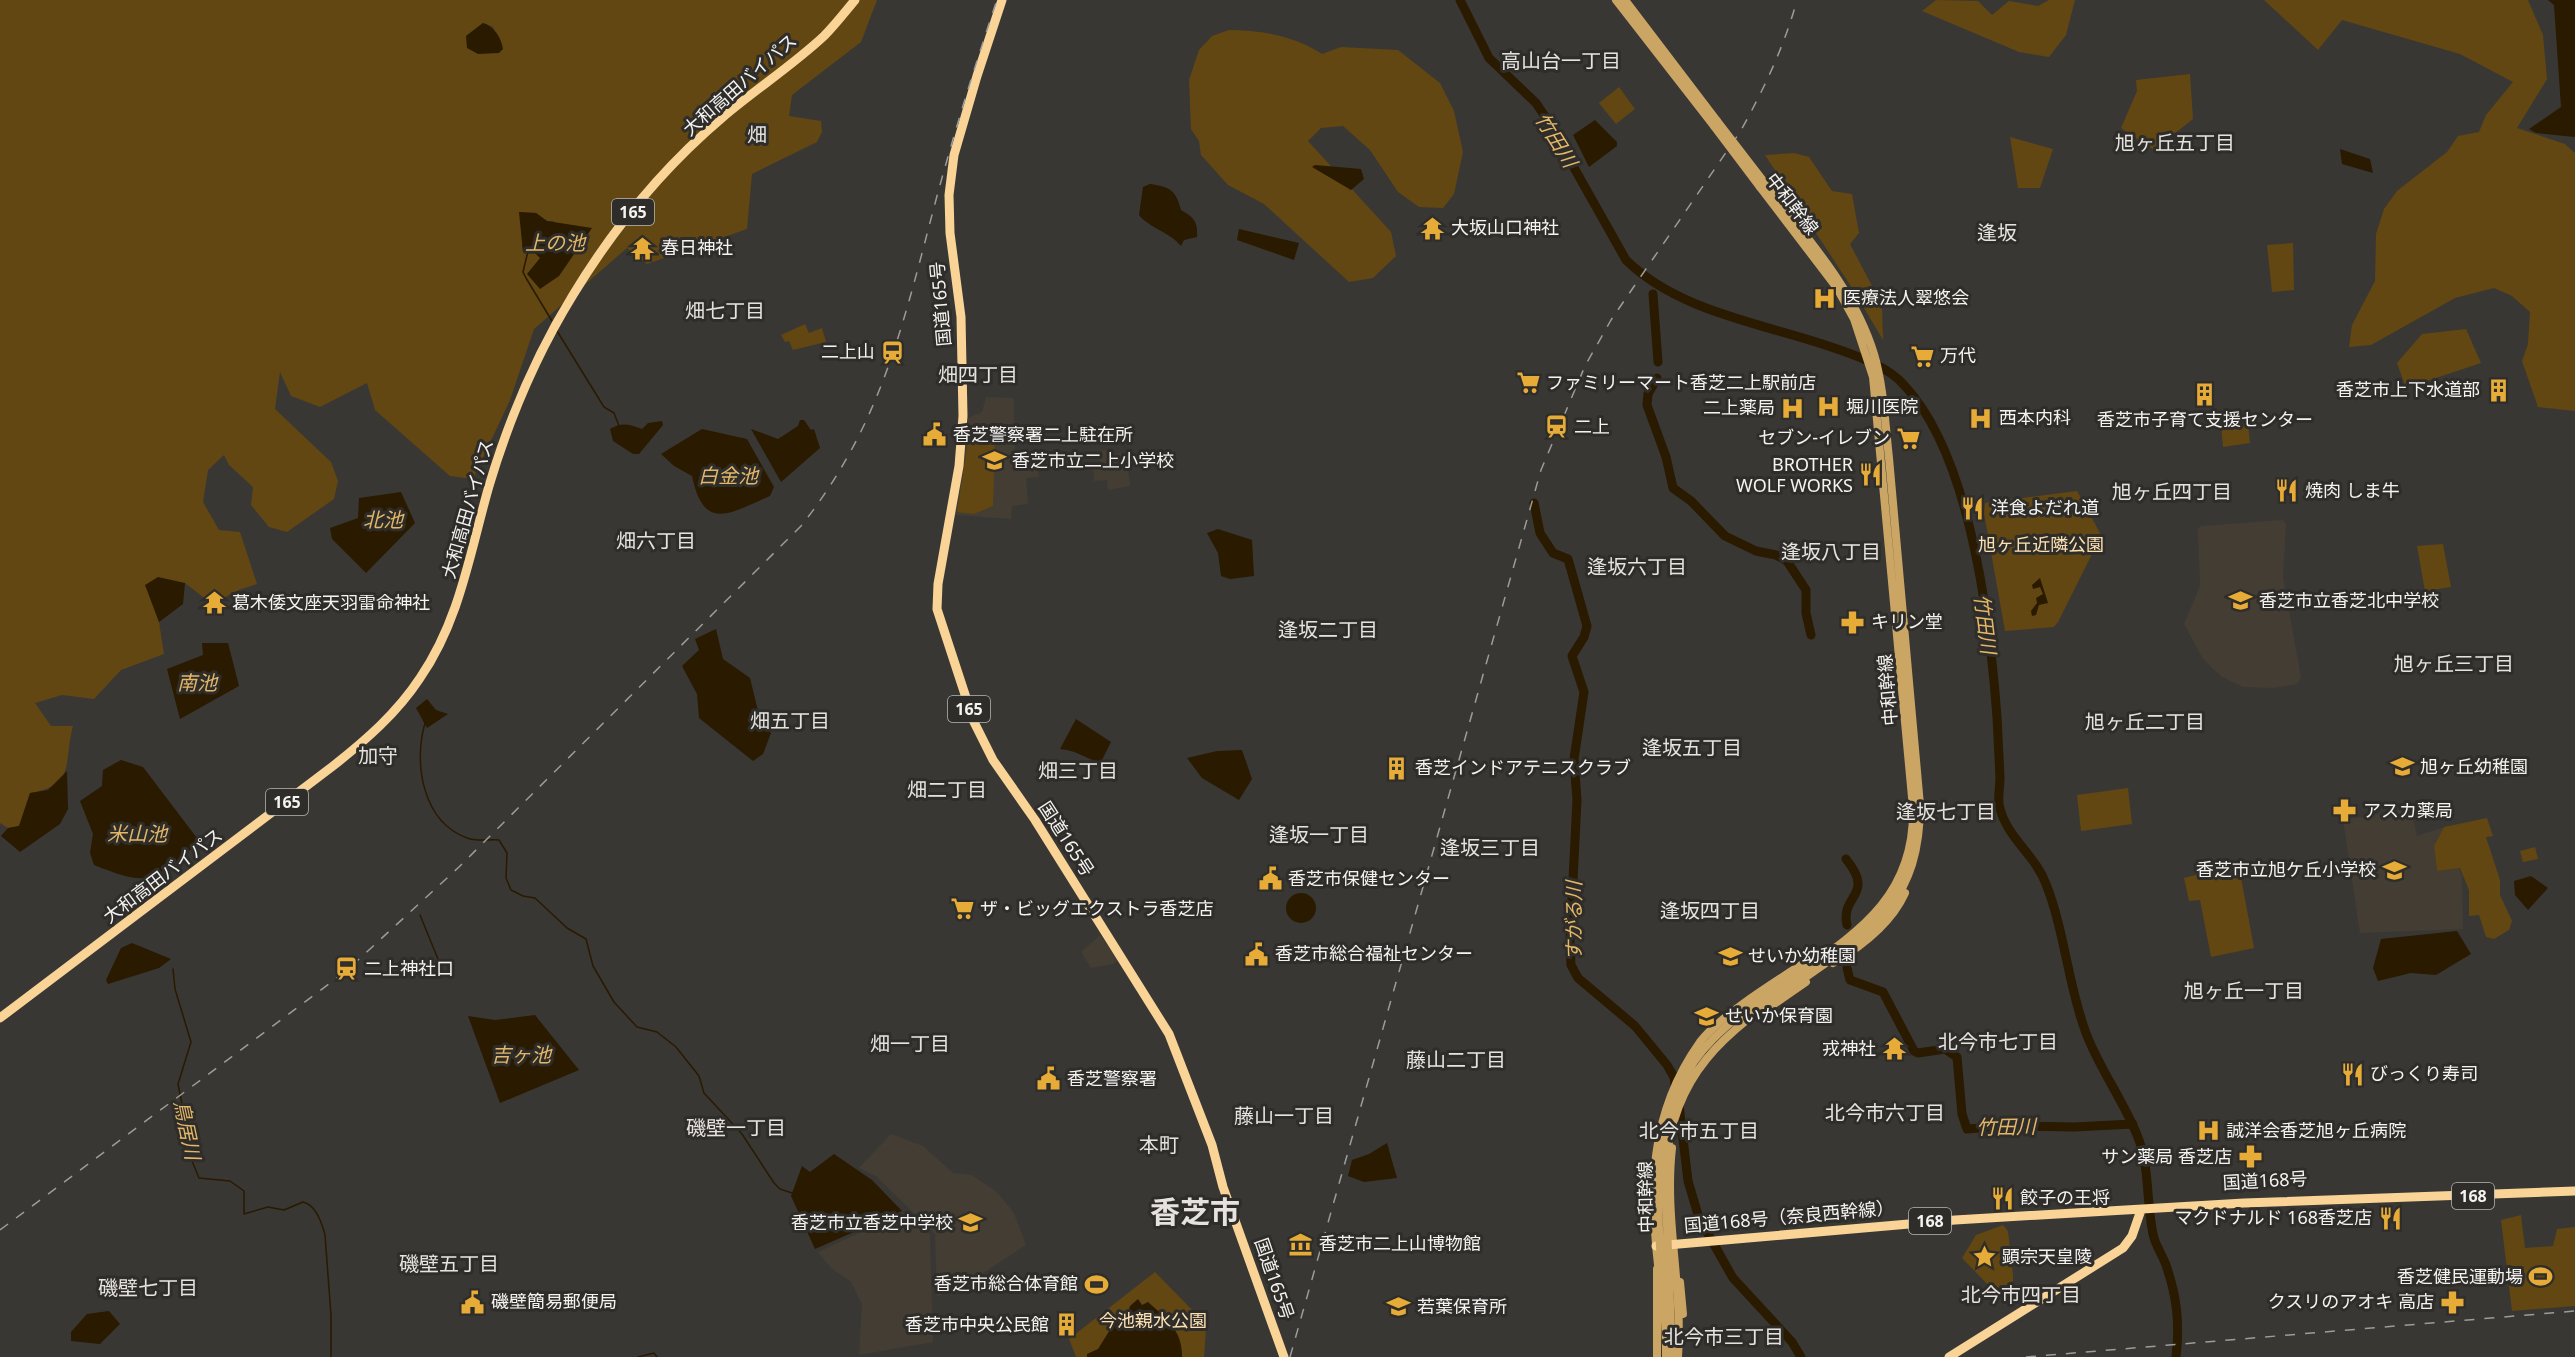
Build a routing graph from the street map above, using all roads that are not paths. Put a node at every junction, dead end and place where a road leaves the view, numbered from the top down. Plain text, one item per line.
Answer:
1 (855, 0) edge
2 (1002, 0) edge
3 (1616, 0) edge
4 (1625, 0) edge
5 (1716, 124) junction
6 (1876, 378) junction
7 (1910, 871) junction
8 (1884, 905) junction
9 (1798, 979) junction
10 (0, 1018) edge
11 (2575, 1191) edge
12 (2142, 1210) junction
13 (1675, 1245) junction
14 (1656, 1246) junction
15 (1657, 1262) junction
16 (1676, 1266) junction
17 (1284, 1357) edge
18 (1657, 1357) edge
19 (1665, 1357) edge
20 (1675, 1357) edge
21 (1683, 1357) edge
22 (1949, 1357) edge

1 - 10 highway, 大和高田バイパス / 165
2 - 17 highway, 国道165号 / 165
3 - 5 main road, 中和幹線
4 - 5 main road, 中和幹線
5 - 6 main road, 中和幹線, bridge
6 - 7 main road, 中和幹線
6 - 8 main road, 中和幹線
7 - 9 main road, 中和幹線
7 - 13 main road, bridge
8 - 9 main road, 中和幹線
8 - 14 main road
9 - 19 main road, 中和幹線, bridge
9 - 20 main road, 中和幹線, bridge
11 - 12 highway, 国道168号 / 168
12 - 13 highway, 国道168号（奈良西幹線） / 168
12 - 22 highway
13 - 14 highway, 国道168号（奈良西幹線） / 168
13 - 16 main road
14 - 15 main road
15 - 18 main road
15 - 19 main road, bridge
16 - 20 main road
16 - 21 main road

